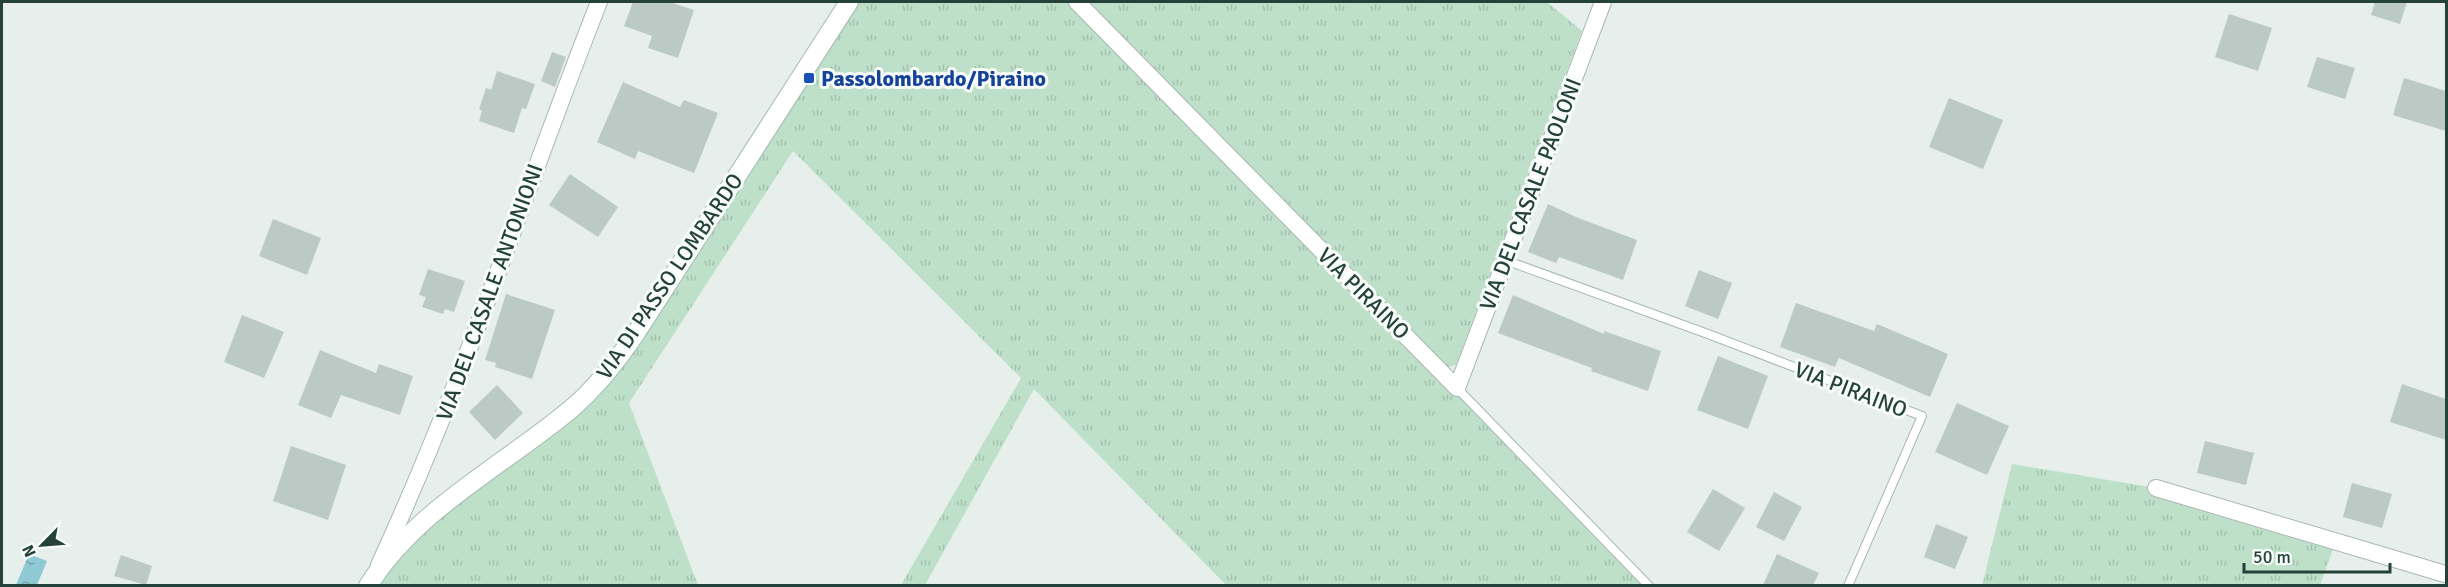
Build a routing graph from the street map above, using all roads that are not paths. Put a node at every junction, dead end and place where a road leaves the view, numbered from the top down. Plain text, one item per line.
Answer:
1 (599, 2) edge
2 (849, 2) edge
3 (1077, 2) edge
4 (1603, 2) edge
5 (1505, 260) junction
6 (1457, 387) junction
7 (2156, 488) dead end
8 (2445, 576) edge
9 (370, 582) edge
10 (1649, 585) edge
11 (1848, 585) edge

1 - 9 street, VIA DEL CASALE ANTONIONI
2 - 9 street, VIA DI PASSO LOMBARDO
3 - 6 street, VIA PIRAINO
4 - 5 street, VIA DEL CASALE PAOLONI
5 - 6 street, VIA DEL CASALE PAOLONI
5 - 11 lane, VIA PIRAINO
6 - 10 lane, VIA PIRAINO
7 - 8 street

